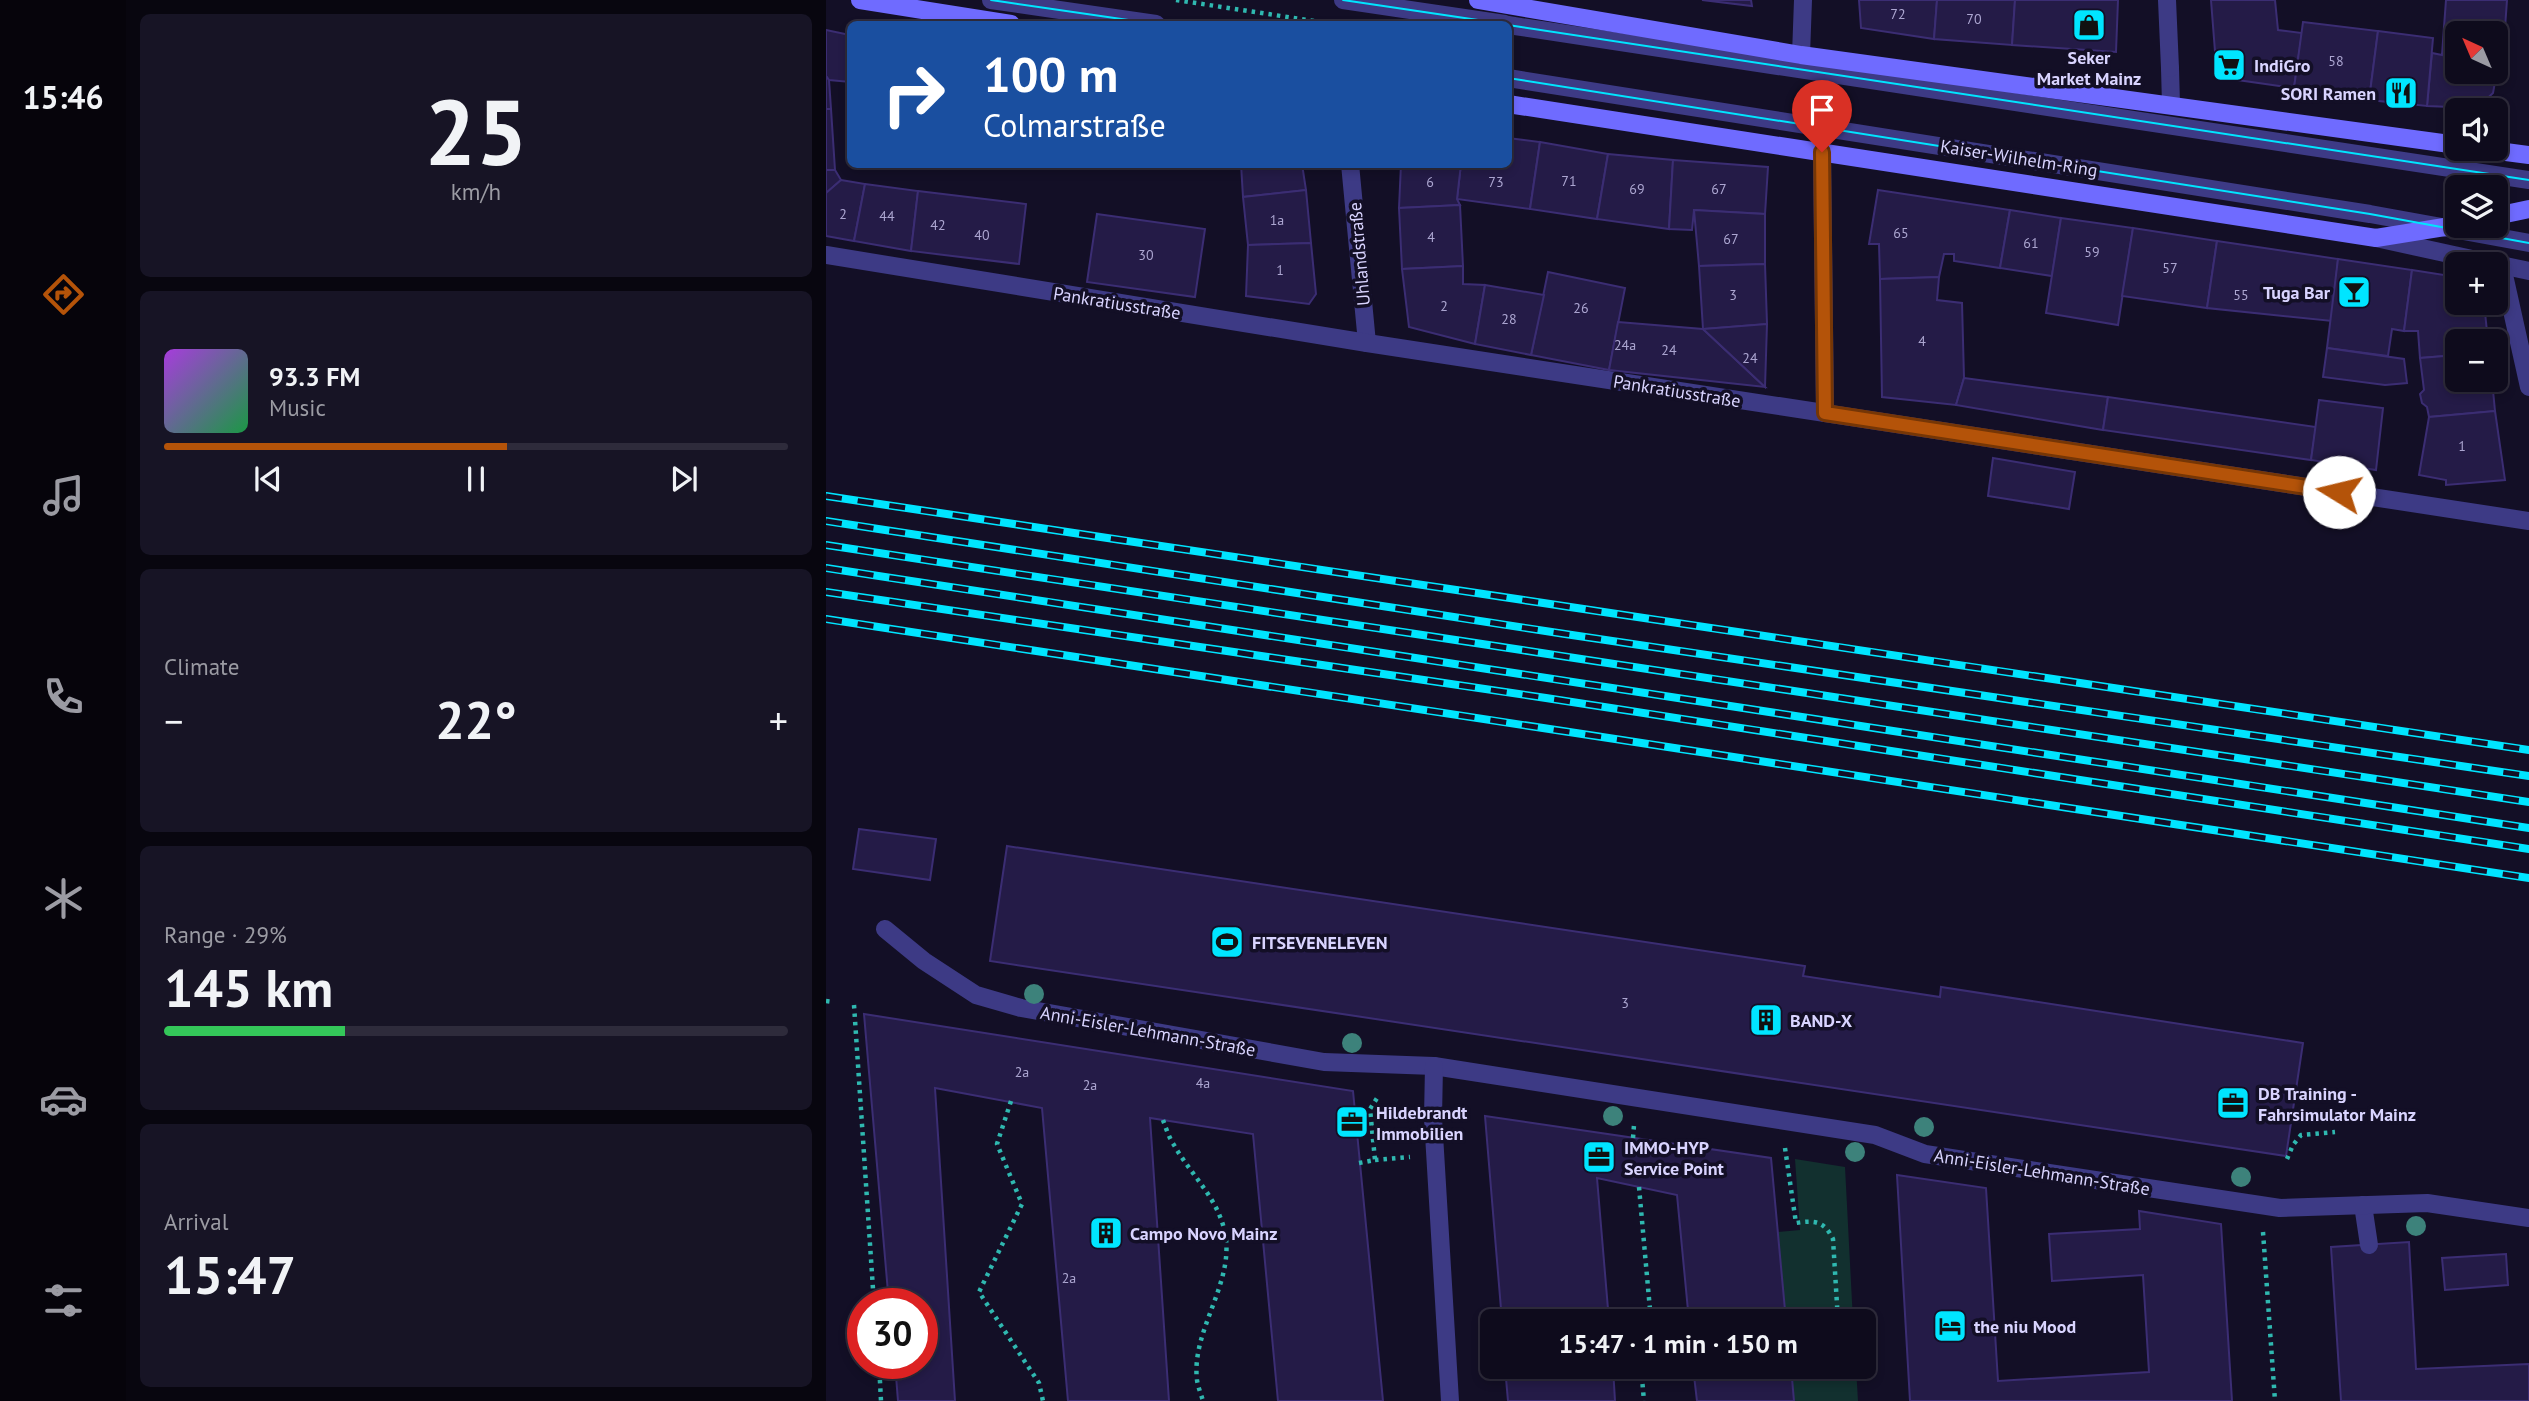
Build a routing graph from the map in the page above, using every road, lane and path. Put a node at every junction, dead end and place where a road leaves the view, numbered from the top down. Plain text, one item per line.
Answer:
1 (860, 0) edge
2 (991, 0) edge
3 (1176, 0) edge
4 (1343, 0) edge
5 (1479, 0) edge
6 (1803, 0) edge
7 (2167, 0) edge
8 (992, 21) edge
9 (1135, 21) edge
10 (1316, 21) edge
11 (1481, 21) edge
12 (1512, 26) edge
13 (1801, 55) junction
14 (1512, 79) edge
15 (2171, 104) junction
16 (1512, 105) edge
17 (2445, 143) edge
18 (1822, 152) junction
19 (2508, 152) edge
20 (2529, 155) edge
21 (1350, 168) edge
22 (2529, 180) edge
23 (2529, 209) edge
24 (2508, 213) edge
25 (2445, 225) edge
26 (2445, 227) edge
27 (2376, 238) junction
28 (2506, 238) edge
29 (2529, 243) edge
30 (2445, 253) edge
31 (826, 255) edge
32 (2508, 267) edge
33 (2529, 271) edge
34 (2508, 307) edge
35 (1367, 343) junction
36 (2529, 387) edge
37 (1825, 413) junction
38 (2529, 521) edge
39 (885, 929) dead end
40 (826, 1001) edge
41 (834, 1002) dead end
42 (854, 1005) dead end
43 (1434, 1066) junction
44 (1380, 1096) dead end
45 (1011, 1101) dead end
46 (1163, 1120) dead end
47 (1372, 1124) junction
48 (1634, 1125) dead end
49 (1355, 1127) dead end
50 (2335, 1132) dead end
51 (1633, 1138) dead end
52 (1785, 1148) dead end
53 (1411, 1157) dead end
54 (2287, 1159) dead end
55 (1375, 1160) junction
56 (1359, 1163) dead end
57 (1639, 1187) dead end
58 (2363, 1205) junction
59 (2529, 1218) edge
60 (2262, 1221) dead end
61 (2369, 1245) dead end
62 (873, 1288) edge
63 (1650, 1309) edge
64 (1838, 1309) edge
65 (880, 1379) edge
66 (1642, 1379) edge
67 (881, 1401) edge
68 (1043, 1401) edge
69 (1203, 1401) edge
70 (1450, 1401) edge
71 (1644, 1401) edge
72 (2275, 1401) edge

1 - 8 street
2 - 9 street
3 - 10 path
4 - 11 street
5 - 13 street
6 - 13 street
7 - 15 street
12 - 22 street
13 - 15 street
14 - 25 street, Kaiser-Wilhelm-Ring
15 - 17 street
16 - 18 street, Kaiser-Wilhelm-Ring
18 - 27 street, Kaiser-Wilhelm-Ring
18 - 37 street
19 - 20 street
21 - 35 street, Uhlandstraße
23 - 24 street
26 - 27 street
27 - 30 street, Kaiser-Wilhelm-Ring
28 - 29 street, Kaiser-Wilhelm-Ring
31 - 35 street, Pankratiusstraße
32 - 33 street, Kaiser-Wilhelm-Ring
34 - 36 street
35 - 37 street, Pankratiusstraße
37 - 38 street, Pankratiusstraße
39 - 43 street, Anni-Eisler-Lehmann-Straße
40 - 41 path
42 - 62 path
43 - 58 street, Anni-Eisler-Lehmann-Straße
43 - 70 street
44 - 47 path
45 - 68 path
46 - 69 path
47 - 49 path
47 - 55 path
48 - 51 path
50 - 54 path
52 - 64 path
53 - 55 path
55 - 56 path
57 - 63 path
58 - 59 street, Anni-Eisler-Lehmann-Straße
58 - 61 street
60 - 72 path
65 - 67 path
66 - 71 path

